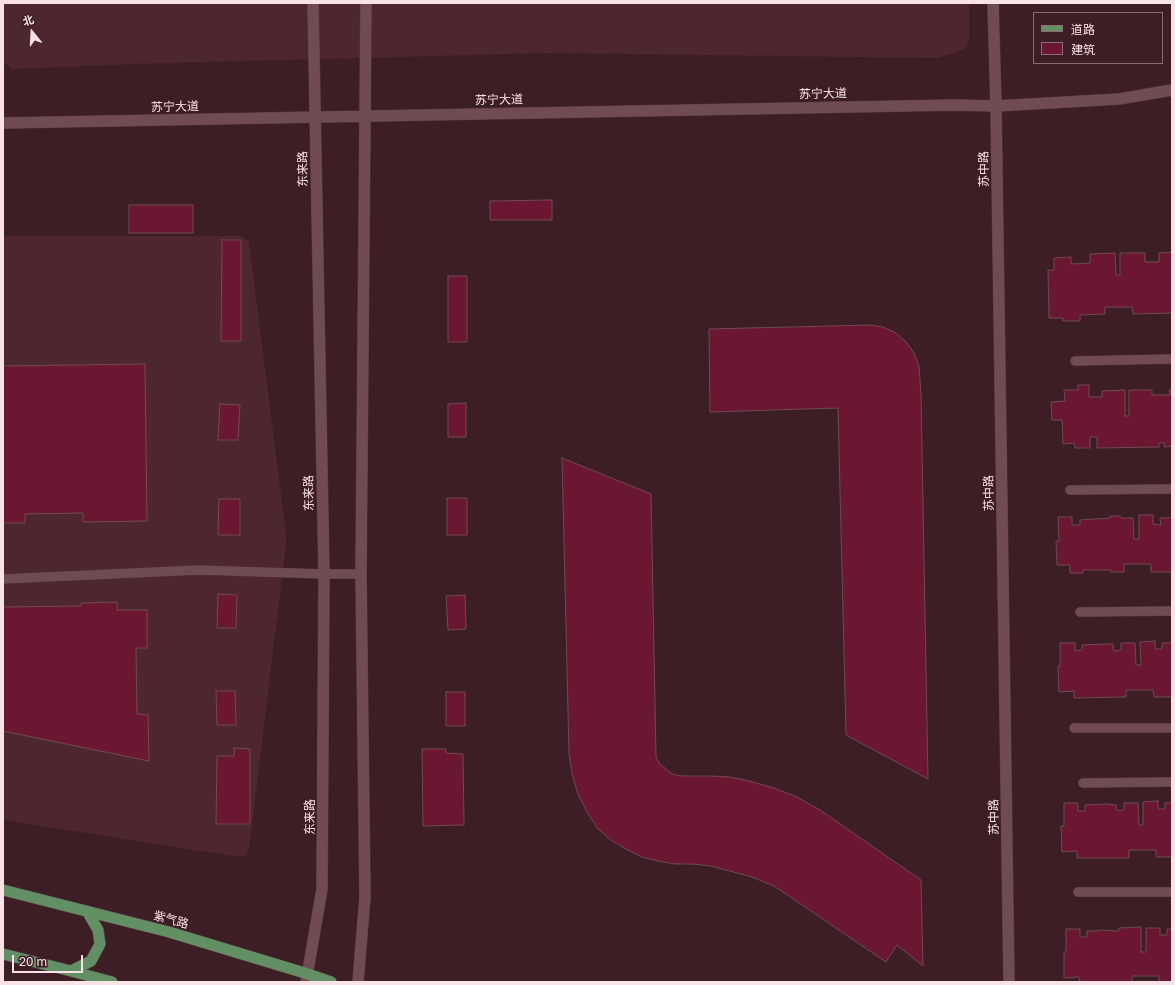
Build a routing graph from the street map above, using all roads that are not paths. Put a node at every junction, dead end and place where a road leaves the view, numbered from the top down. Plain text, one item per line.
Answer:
1 (313, 3) edge
2 (366, 3) edge
3 (993, 3) edge
4 (1172, 90) edge
5 (996, 106) junction
6 (365, 116) junction
7 (315, 118) junction
8 (3, 123) edge
9 (1172, 359) edge
10 (1075, 361) dead end
11 (1172, 489) edge
12 (1070, 490) dead end
13 (324, 574) junction
14 (361, 574) junction
15 (3, 579) edge
16 (1172, 611) edge
17 (1080, 612) dead end
18 (1074, 728) dead end
19 (1172, 728) edge
20 (1172, 782) edge
21 (1084, 783) dead end
22 (3, 890) edge
23 (1078, 892) dead end
24 (1172, 892) edge
25 (87, 911) junction
26 (3, 954) edge
27 (71, 971) junction
28 (307, 978) edge
29 (112, 982) edge
30 (330, 982) edge
31 (358, 982) edge
32 (1009, 982) edge

1 - 7 street, 东来路
2 - 6 street
3 - 5 street, 苏中路
4 - 5 street, 苏宁大道
5 - 6 street, 苏宁大道
5 - 32 street, 苏中路
6 - 7 street, 苏宁大道
6 - 14 street
7 - 8 street, 苏宁大道
7 - 13 street, 东来路
9 - 10 lane
11 - 12 lane
13 - 14 lane
13 - 15 lane
13 - 28 street, 东来路
14 - 31 street
16 - 17 lane
18 - 19 lane
20 - 21 lane
22 - 25 main road, 紫气路
23 - 24 lane
25 - 27 main road
25 - 28 main road, 紫气路
26 - 27 main road
27 - 29 main road
28 - 30 main road, 紫气路

